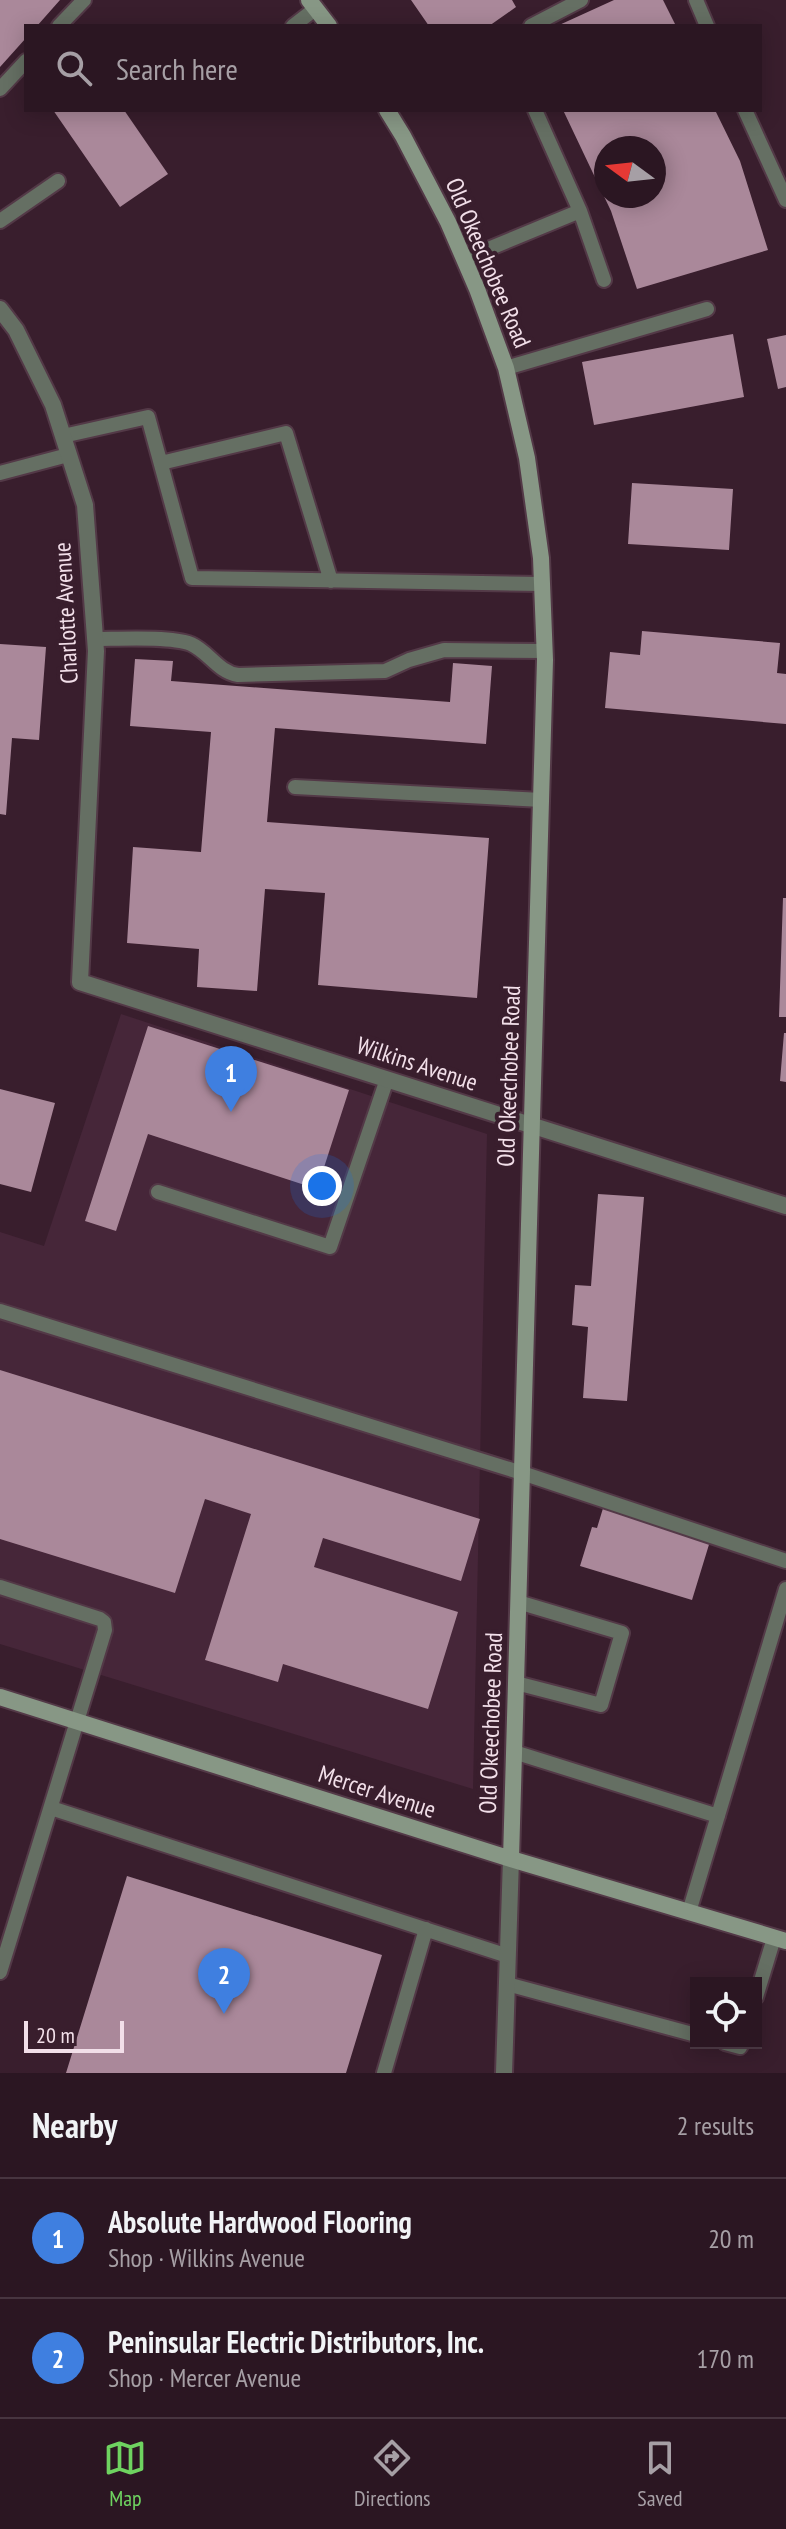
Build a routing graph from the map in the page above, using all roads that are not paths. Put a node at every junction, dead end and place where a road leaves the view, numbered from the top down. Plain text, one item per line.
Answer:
1 (84, 0) edge
2 (581, 0) edge
3 (696, 0) edge
4 (312, 4) edge
5 (61, 24) edge
6 (295, 24) edge
7 (327, 24) edge
8 (535, 24) edge
9 (706, 24) edge
10 (24, 63) edge
11 (0, 89) edge
12 (388, 112) edge
13 (536, 112) edge
14 (746, 112) edge
15 (58, 181) dead end
16 (786, 200) edge
17 (580, 211) junction
18 (0, 221) edge
19 (464, 259) junction
20 (604, 280) dead end
21 (0, 309) edge
22 (707, 309) dead end
23 (506, 368) junction
24 (63, 436) junction
25 (68, 455) junction
26 (161, 463) junction
27 (0, 473) edge
28 (331, 581) junction
29 (542, 584) junction
30 (95, 639) junction
31 (545, 651) junction
32 (295, 787) dead end
33 (542, 800) junction
34 (80, 982) joint
35 (387, 1079) junction
36 (532, 1126) junction
37 (158, 1192) dead end
38 (786, 1206) edge
39 (0, 1311) edge
40 (522, 1473) junction
41 (786, 1561) edge
42 (0, 1587) edge
43 (786, 1589) edge
44 (518, 1602) junction
45 (516, 1683) junction
46 (0, 1697) edge
47 (78, 1722) junction
48 (514, 1752) junction
49 (51, 1808) junction
50 (718, 1816) junction
51 (511, 1859) junction
52 (689, 1912) junction
53 (426, 1929) junction
54 (780, 1939) edge
55 (508, 1956) junction
56 (0, 1972) edge
57 (762, 1982) edge
58 (507, 1984) junction
59 (690, 2033) edge
60 (384, 2073) edge
61 (504, 2073) edge

1 - 5 lane
2 - 8 lane
3 - 9 lane
4 - 6 lane
4 - 7 street
10 - 11 lane
12 - 19 street, Old Okeechobee Road
13 - 17 lane
14 - 16 lane
15 - 18 lane
17 - 19 lane
17 - 20 lane
19 - 23 street, Old Okeechobee Road
21 - 24 street, Charlotte Avenue
22 - 23 lane
23 - 29 street, Old Okeechobee Road
24 - 25 street, Charlotte Avenue
24 - 26 lane
25 - 27 lane
25 - 30 street, Charlotte Avenue
26 - 28 lane
26 - 28 lane
28 - 29 lane
29 - 31 street, Old Okeechobee Road
30 - 31 lane
30 - 34 street, Charlotte Avenue
31 - 33 street, Old Okeechobee Road
32 - 33 lane
33 - 36 street, Old Okeechobee Road
34 - 35 street, Wilkins Avenue
35 - 36 street, Wilkins Avenue
35 - 37 lane
36 - 38 street, Wilkins Avenue
36 - 40 street, Old Okeechobee Road
39 - 40 lane
40 - 41 lane
40 - 44 street, Old Okeechobee Road
42 - 47 lane
43 - 50 lane
44 - 45 street, Old Okeechobee Road
44 - 45 lane
45 - 48 street, Old Okeechobee Road
46 - 47 street, Mercer Avenue
47 - 49 lane
47 - 51 street, Mercer Avenue
48 - 50 lane
48 - 51 street, Old Okeechobee Road
49 - 53 lane
49 - 56 lane
50 - 52 lane
51 - 52 street, Mercer Avenue
51 - 55 street, Old Okeechobee Road
52 - 54 street, Mercer Avenue
53 - 55 lane
53 - 60 lane
54 - 57 lane
55 - 58 street, Old Okeechobee Road
58 - 59 lane
58 - 61 street, Old Okeechobee Road

